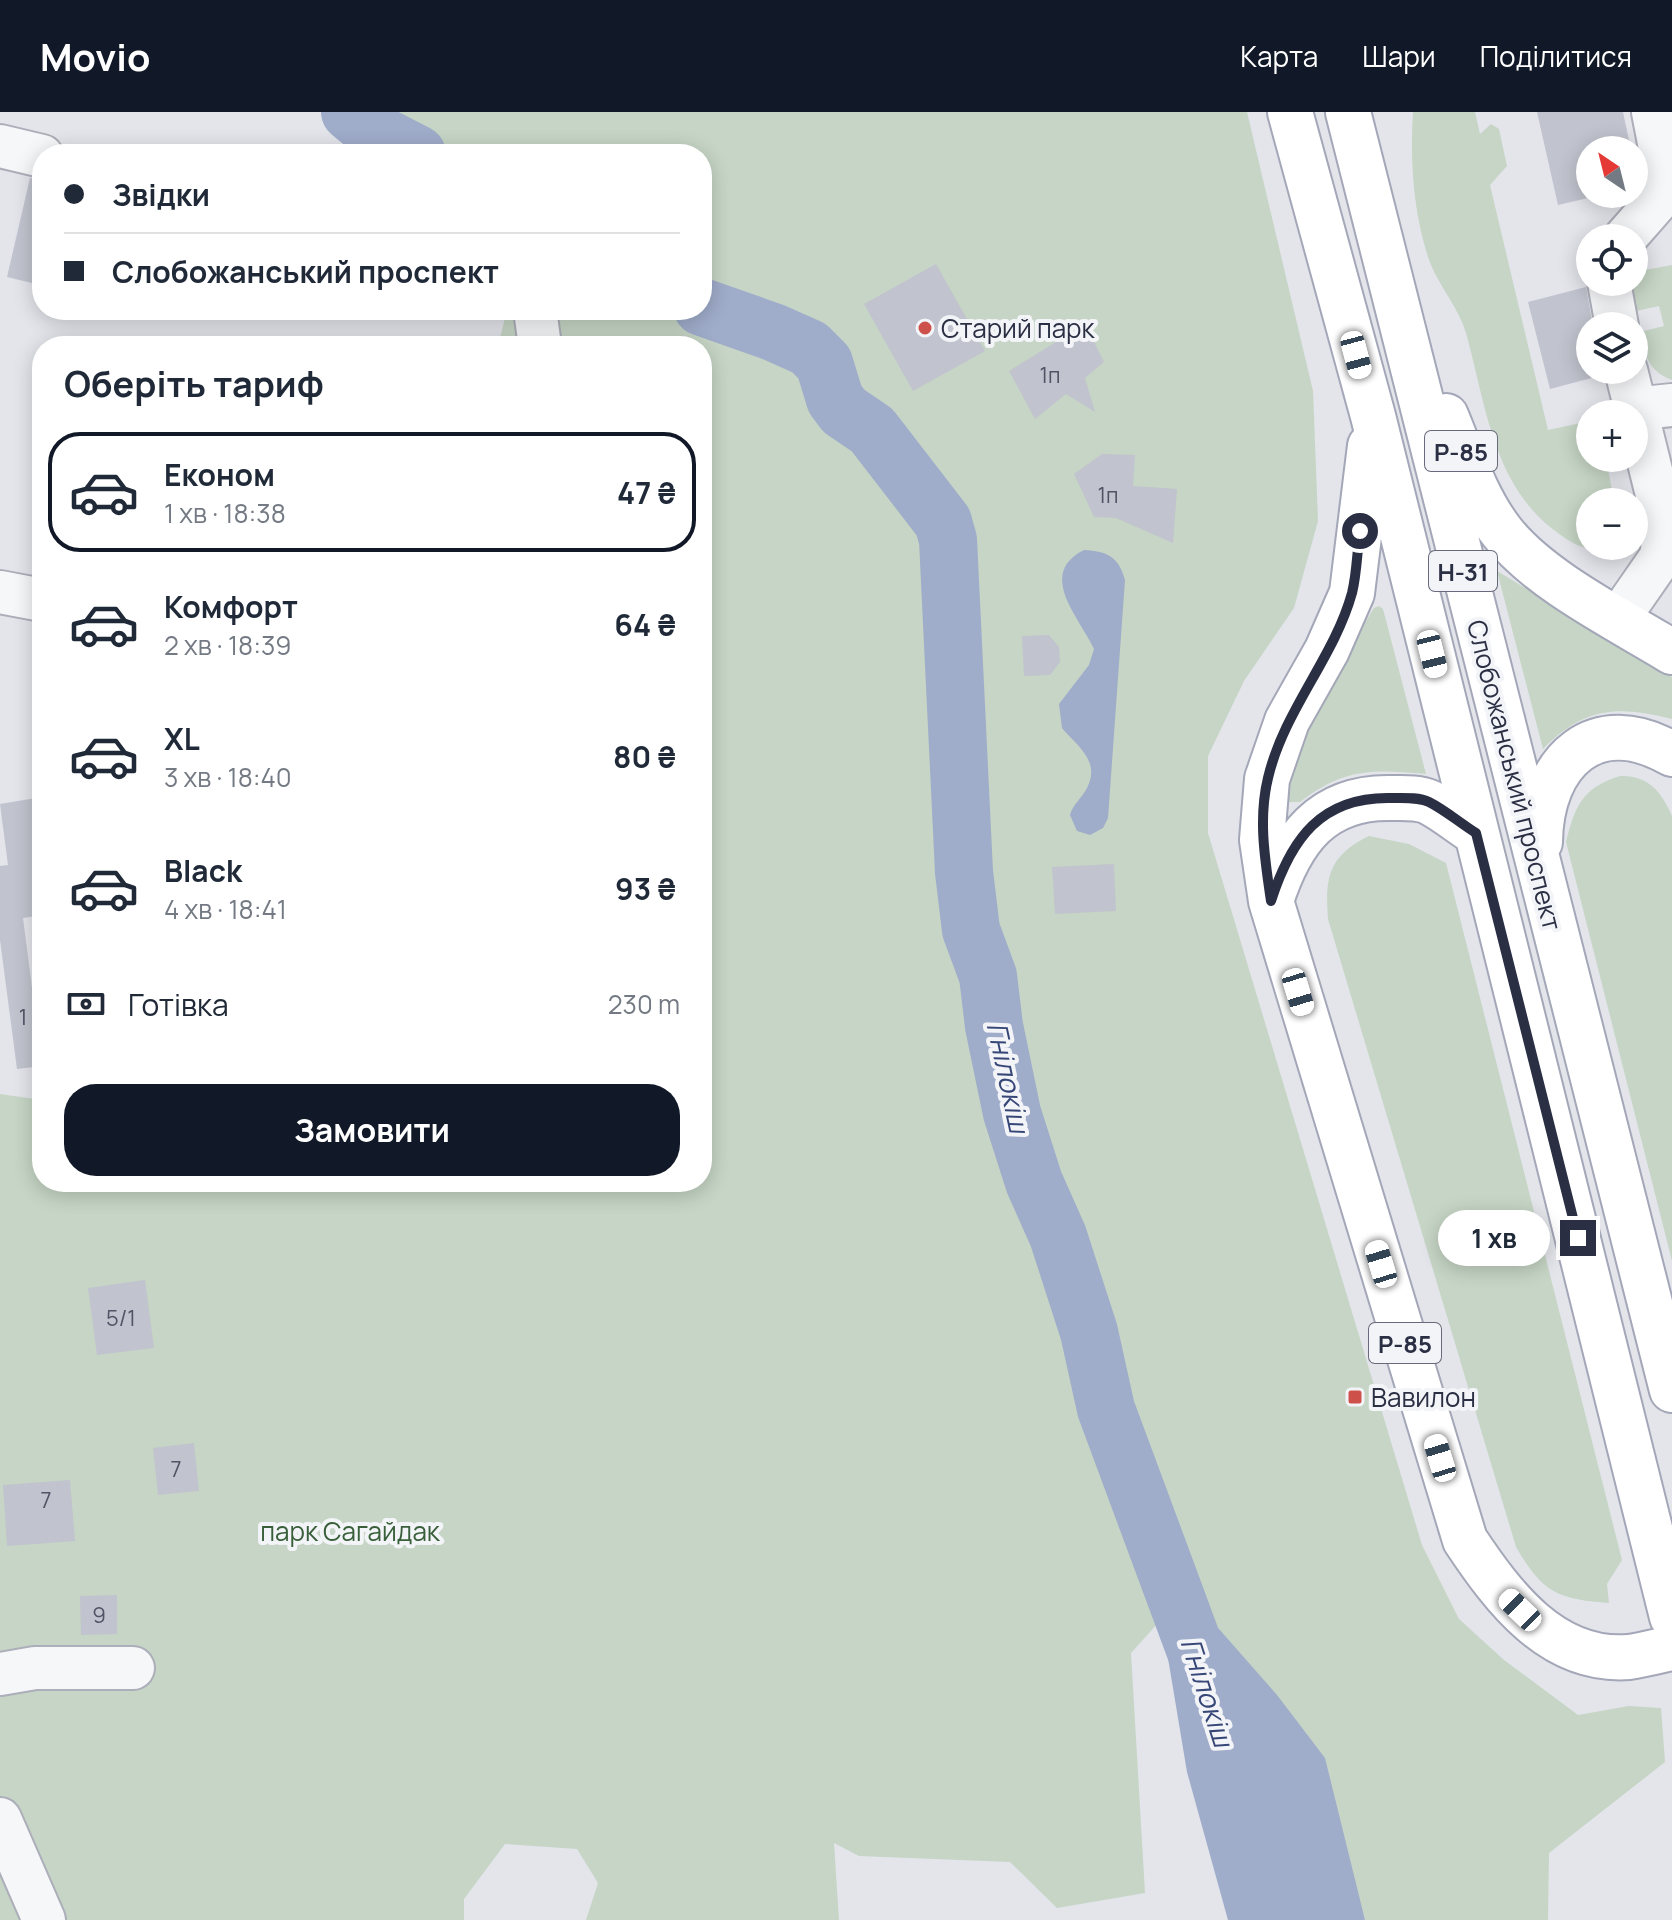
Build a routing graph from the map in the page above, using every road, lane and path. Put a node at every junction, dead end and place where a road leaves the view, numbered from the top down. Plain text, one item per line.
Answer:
1 (1290, 112) edge
2 (1348, 112) edge
3 (1653, 112) edge
4 (0, 146) edge
5 (32, 154) edge
6 (1671, 190) edge
7 (1638, 224) edge
8 (1385, 269) junction
9 (1644, 395) edge
10 (1373, 416) junction
11 (0, 592) edge
12 (32, 598) edge
13 (1618, 619) junction
14 (1672, 652) edge
15 (1672, 754) edge
16 (1476, 833) junction
17 (1540, 872) junction
18 (1271, 901) junction
19 (1672, 1390) edge
20 (1672, 1617) edge
21 (1672, 1648) edge
22 (133, 1668) dead end
23 (0, 1674) edge
24 (0, 1819) edge
25 (44, 1920) edge

1 - 10 main road, Слобожанський проспект / Н-31
2 - 8 main road, Слобожанський проспект / Н-31
3 - 6 street
4 - 5 street
6 - 7 street
8 - 13 main road, Р-85
8 - 17 main road, Слобожанський проспект / Н-31
9 - 13 street
10 - 16 main road, Слобожанський проспект / Н-31
10 - 18 main road, Р-85
11 - 12 street
13 - 14 main road, Р-85
15 - 17 main road
16 - 18 main road
16 - 20 main road, Слобожанський проспект / Н-31
17 - 19 main road, Слобожанський проспект / Н-31
18 - 21 main road, Р-85
22 - 23 street
24 - 25 street

